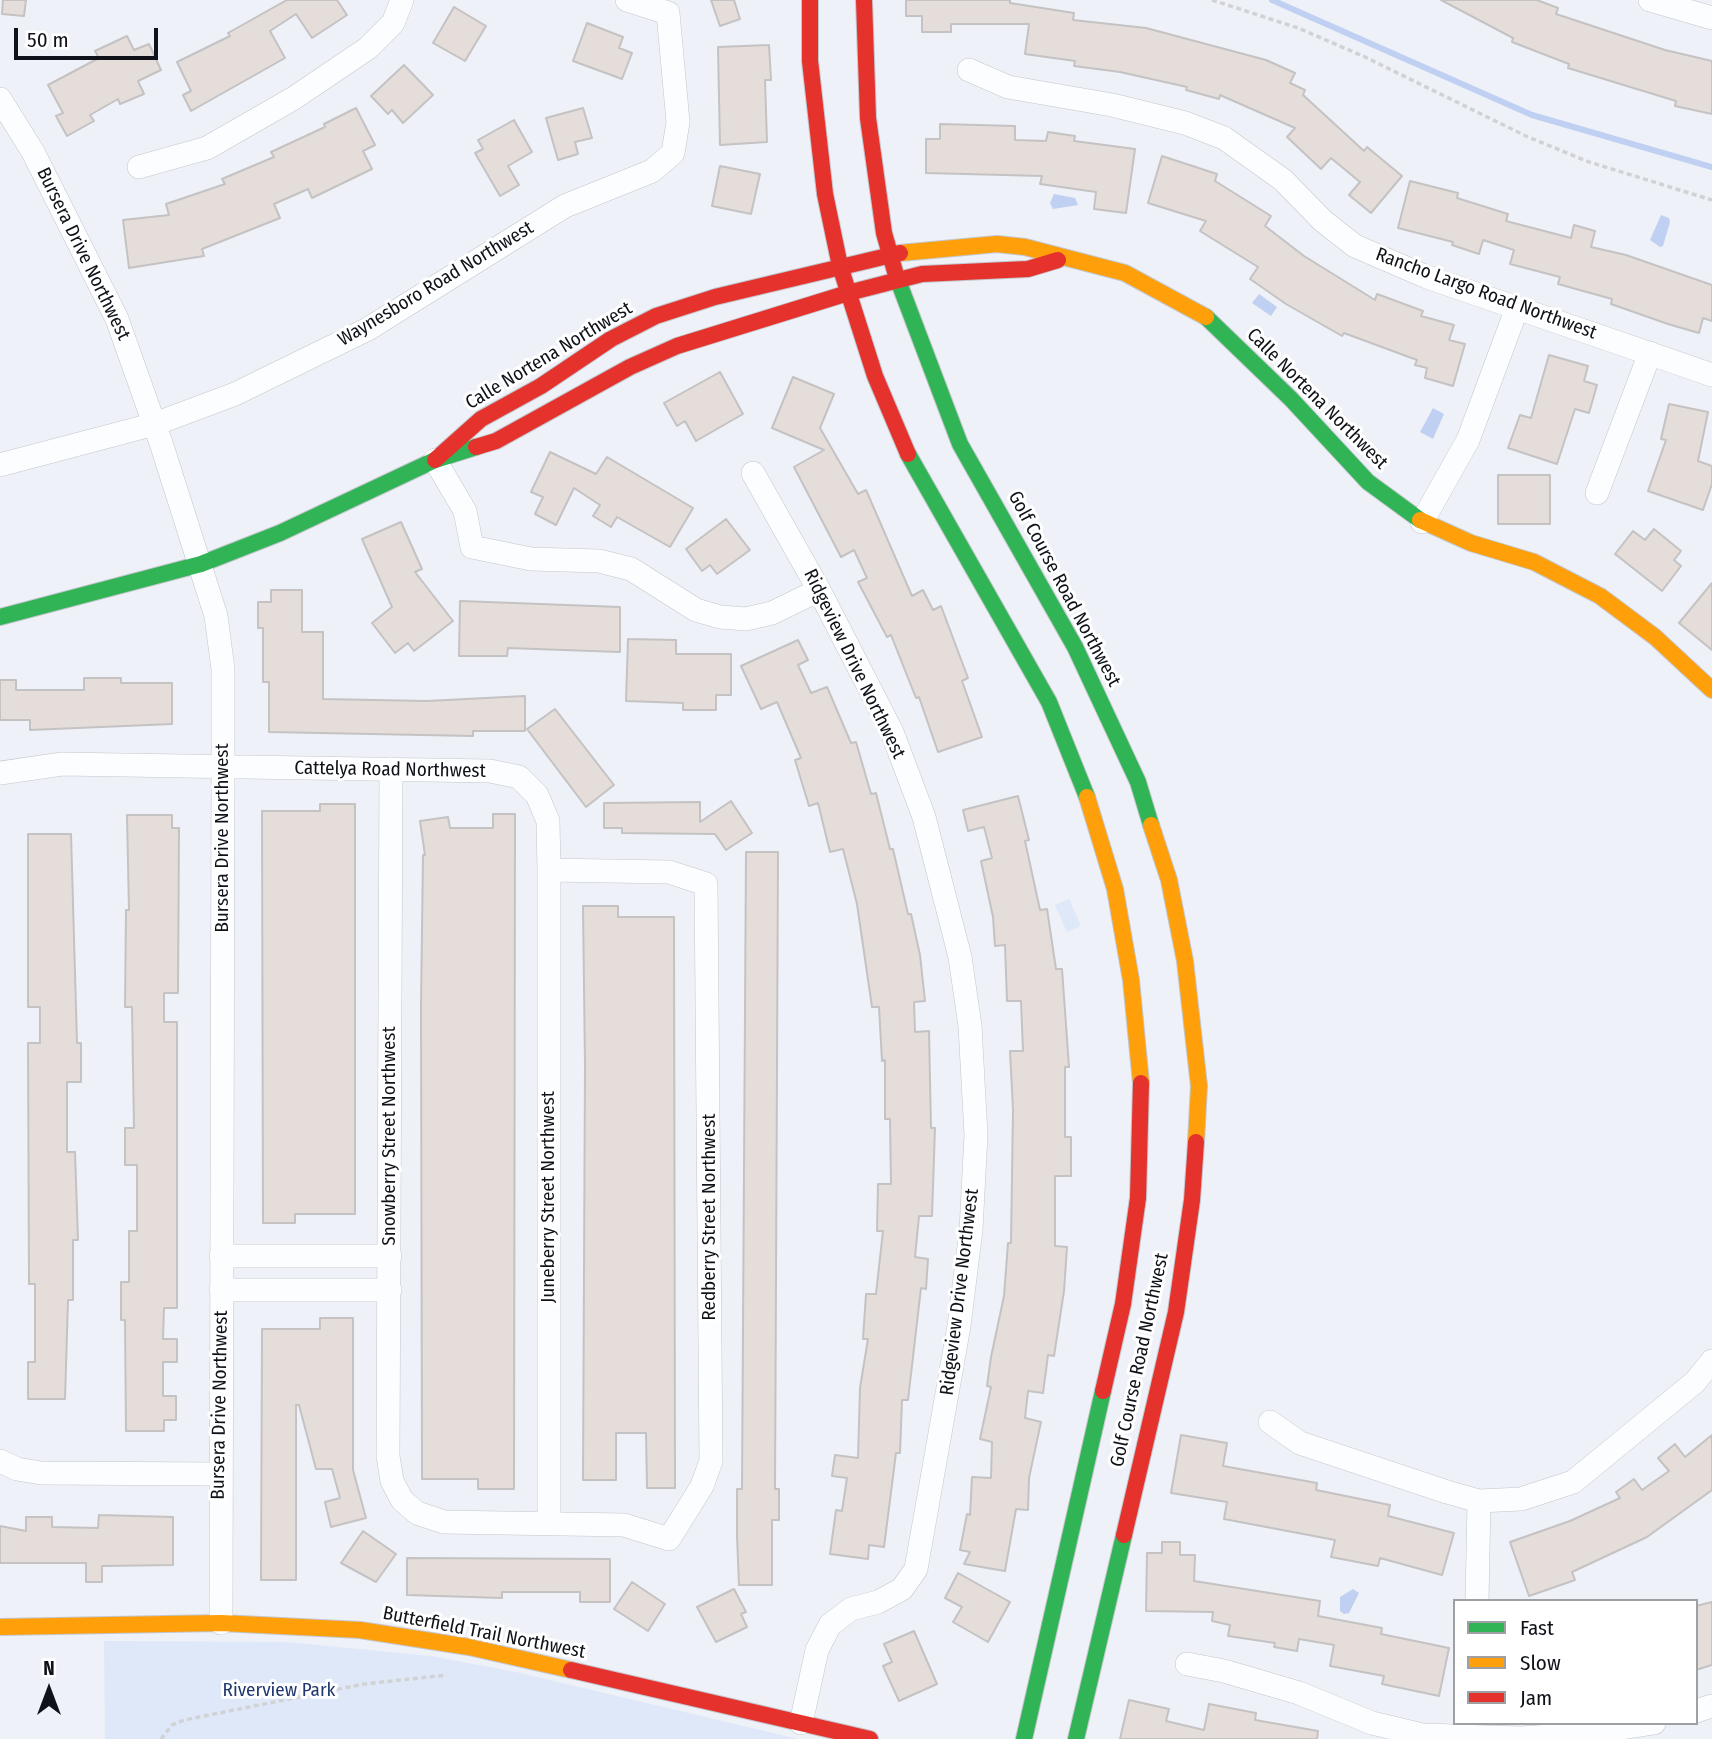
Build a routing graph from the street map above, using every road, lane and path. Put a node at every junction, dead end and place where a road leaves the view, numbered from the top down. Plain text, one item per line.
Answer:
1 (402, 0) edge
2 (626, 0) edge
3 (810, 0) edge
4 (864, 0) edge
5 (1212, 0) edge
6 (1650, 0) edge
7 (1712, 18) edge
8 (969, 70) dead end
9 (0, 99) edge
10 (139, 167) dead end
11 (1712, 200) edge
12 (890, 255) junction
13 (1064, 259) junction
14 (840, 266) junction
15 (897, 280) junction
16 (848, 293) junction
17 (1517, 308) junction
18 (1650, 353) junction
19 (1712, 375) edge
20 (155, 424) junction
21 (435, 460) junction
22 (0, 465) edge
23 (753, 473) dead end
24 (1597, 493) dead end
25 (1422, 522) junction
26 (201, 564) junction
27 (819, 590) junction
28 (0, 617) edge
29 (1712, 690) edge
30 (223, 767) junction
31 (391, 769) junction
32 (0, 774) edge
33 (549, 870) junction
34 (221, 1256) junction
35 (390, 1256) junction
36 (221, 1290) junction
37 (390, 1290) junction
38 (1712, 1361) edge
39 (1270, 1422) dead end
40 (0, 1461) edge
41 (219, 1474) junction
42 (1479, 1502) junction
43 (549, 1523) junction
44 (1477, 1599) edge
45 (220, 1623) junction
46 (0, 1627) edge
47 (1186, 1664) dead end
48 (447, 1675) dead end
49 (801, 1723) junction
50 (1641, 1725) edge
51 (161, 1739) edge
52 (870, 1739) edge
53 (1024, 1739) edge
54 (1076, 1739) edge
55 (1474, 1739) edge

1 - 10 street
2 - 20 street, Waynesboro Road Northwest
3 - 14 main road, Golf Course Road Northwest
4 - 12 main road, Golf Course Road Northwest
5 - 11 path
6 - 7 street
8 - 17 street, Rancho Largo Road Northwest
9 - 20 street, Bursera Drive Northwest
12 - 13 main road, Calle Nortena Northwest
12 - 14 main road, Calle Nortena Northwest
12 - 15 main road, Golf Course Road Northwest
13 - 15 main road, Calle Nortena Northwest
13 - 25 main road, Calle Nortena Northwest
14 - 16 main road, Golf Course Road Northwest
14 - 21 main road, Calle Nortena Northwest
15 - 16 main road, Calle Nortena Northwest
15 - 54 main road, Golf Course Road Northwest
16 - 21 main road, Calle Nortena Northwest
16 - 53 main road, Golf Course Road Northwest
17 - 18 street, Rancho Largo Road Northwest
17 - 25 street
18 - 19 street, Rancho Largo Road Northwest
18 - 24 street
20 - 22 street, Waynesboro Road Northwest
20 - 26 street, Bursera Drive Northwest
21 - 26 main road, Calle Nortena Northwest
21 - 27 street
23 - 27 street, Ridgeview Drive Northwest
25 - 29 main road, Calle Nortena Northwest
26 - 28 main road, Calle Nortena Northwest
26 - 30 street, Bursera Drive Northwest
27 - 49 street, Ridgeview Drive Northwest
30 - 31 street, Cattelya Road Northwest
30 - 32 street, Cattelya Road Northwest
30 - 34 street, Bursera Drive Northwest
31 - 33 street, Cattelya Road Northwest
31 - 35 street, Snowberry Street Northwest
33 - 43 street, Juneberry Street Northwest
33 - 43 street, Redberry Street Northwest
34 - 35 street
34 - 36 street, Bursera Drive Northwest
35 - 37 street, Snowberry Street Northwest
36 - 37 street
36 - 41 street, Bursera Drive Northwest
37 - 43 street, Snowberry Street Northwest
38 - 42 street
39 - 42 street
40 - 41 street
41 - 45 street, Bursera Drive Northwest
42 - 44 street
45 - 46 main road, Butterfield Trail Northwest
45 - 49 main road, Butterfield Trail Northwest
47 - 55 street
48 - 51 path
49 - 52 main road, Butterfield Trail Northwest
50 - 55 street

